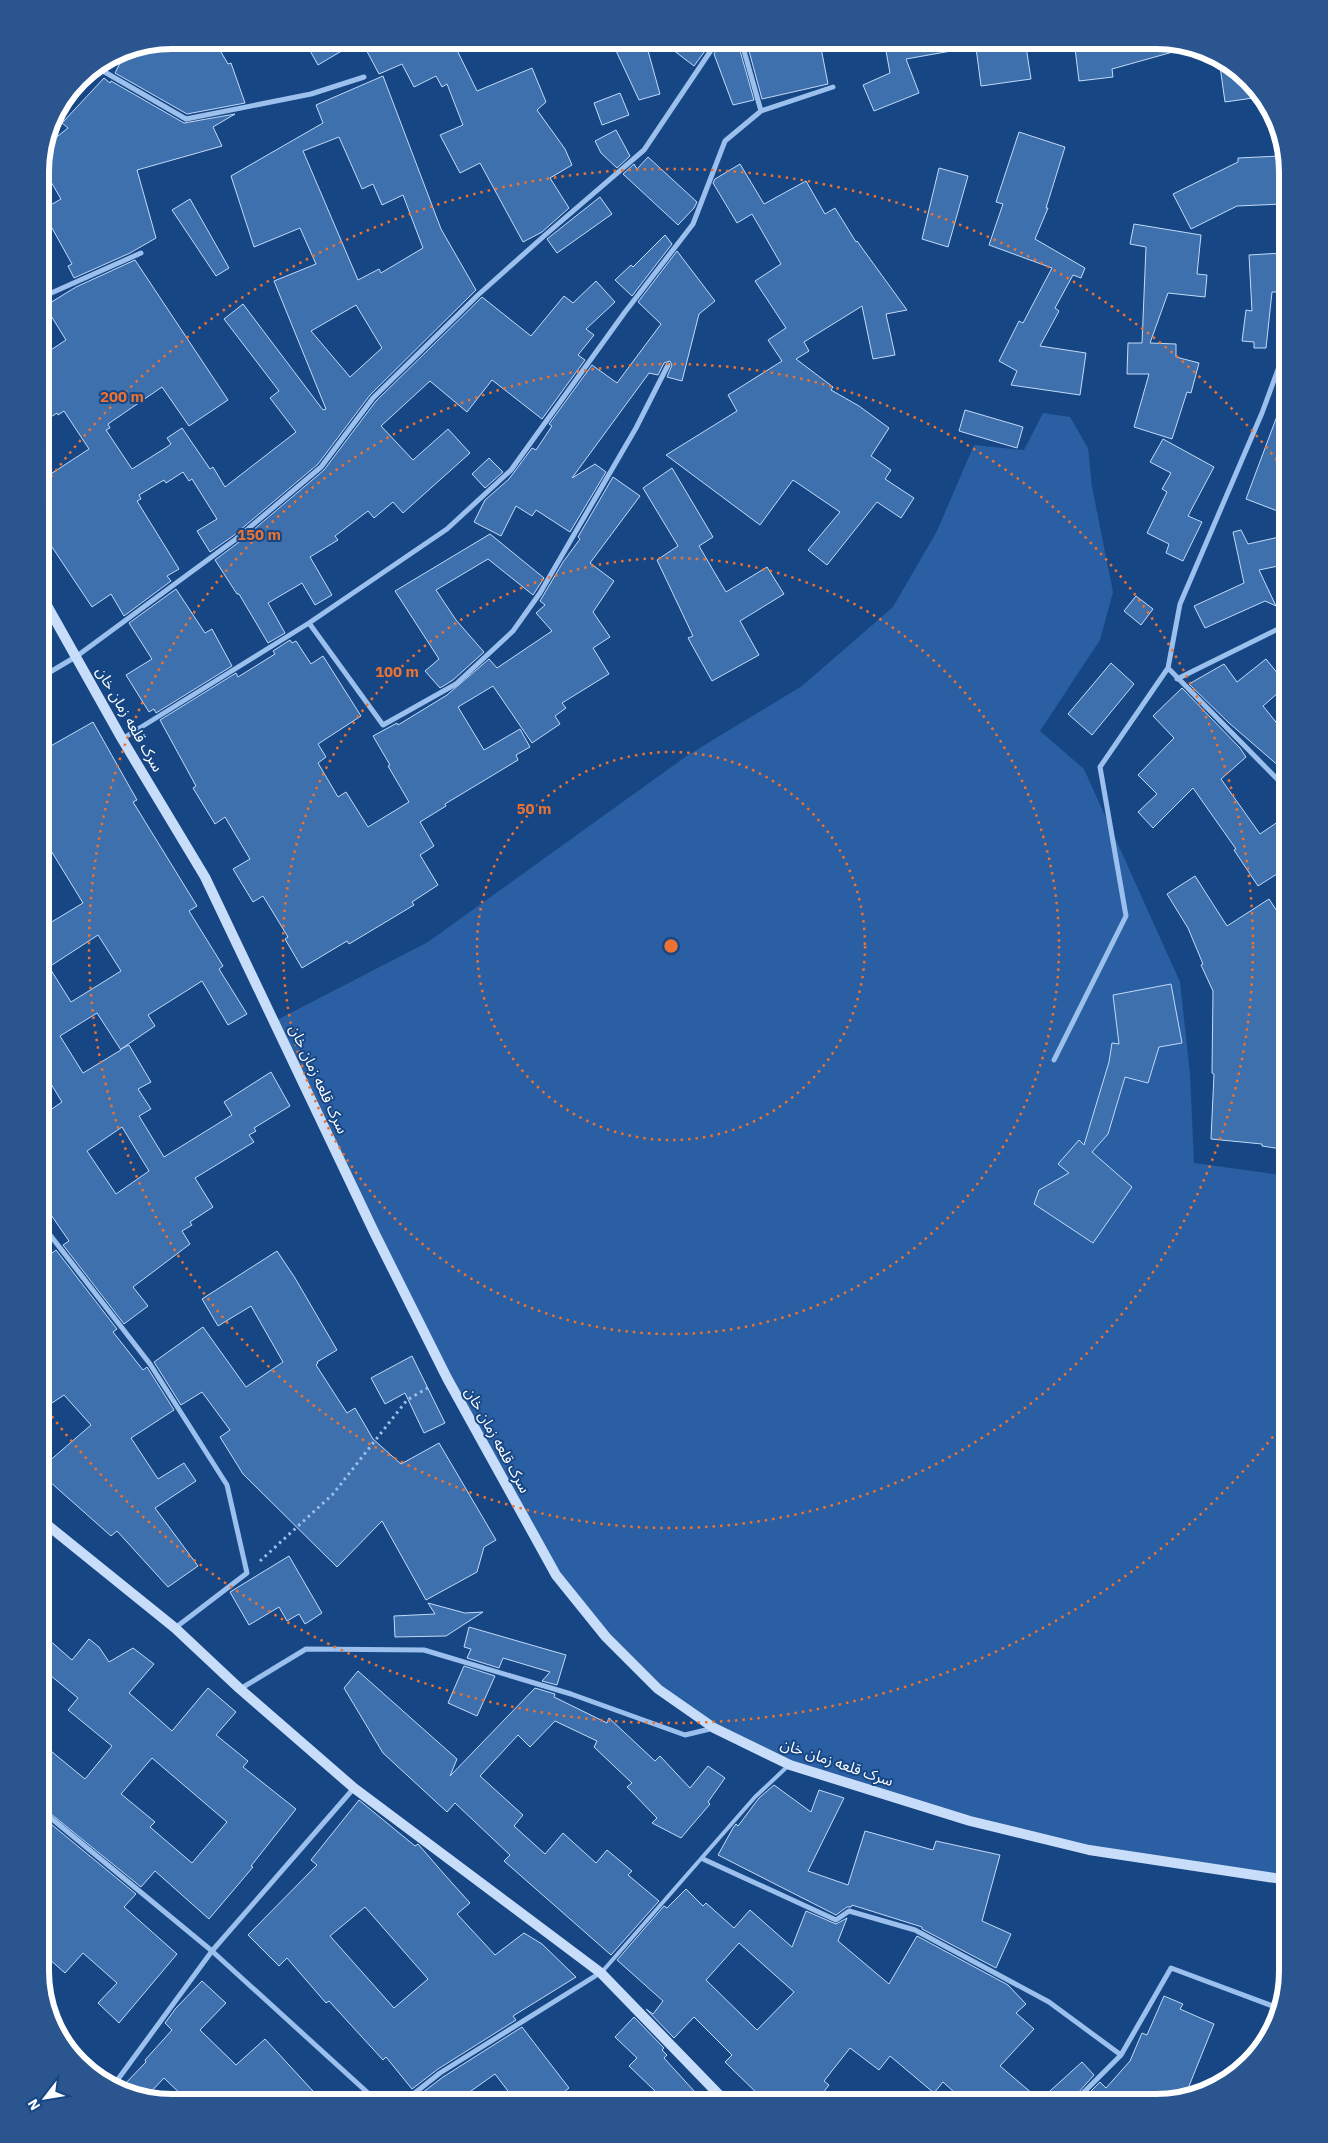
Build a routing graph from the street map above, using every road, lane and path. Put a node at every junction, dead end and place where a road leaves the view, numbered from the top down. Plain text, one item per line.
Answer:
1 (712, 49) edge
2 (743, 49) edge
3 (102, 70) edge
4 (364, 77) dead end
5 (833, 88) dead end
6 (760, 111) junction
7 (141, 253) dead end
8 (49, 294) edge
9 (668, 366) dead end
10 (1279, 367) edge
11 (49, 608) edge
12 (309, 623) junction
13 (1279, 628) edge
14 (77, 656) junction
15 (1168, 668) junction
16 (49, 673) edge
17 (1177, 679) junction
18 (122, 739) junction
19 (1279, 781) edge
20 (1054, 1060) dead end
21 (49, 1234) edge
22 (447, 1378) junction
23 (49, 1526) edge
24 (247, 1572) junction
25 (174, 1628) junction
26 (240, 1689) junction
27 (714, 1728) junction
28 (790, 1764) junction
29 (354, 1788) junction
30 (49, 1816) edge
31 (703, 1859) junction
32 (1279, 1879) edge
33 (212, 1952) junction
34 (601, 1973) junction
35 (1274, 2006) edge
36 (1121, 2055) junction
37 (116, 2082) edge
38 (369, 2094) edge
39 (413, 2094) edge
40 (719, 2094) edge
41 (1081, 2094) edge

1 - 14 street
2 - 6 street
3 - 4 street
5 - 6 street
6 - 12 street
7 - 8 street
9 - 12 street
10 - 15 street
11 - 14 street, سرک قلعه زمان خان
12 - 18 street
13 - 17 street
14 - 16 street
14 - 18 street, سرک قلعه زمان خان
15 - 17 street
15 - 20 street
17 - 19 street
18 - 22 street, سرک قلعه زمان خان
21 - 24 street
22 - 24 path
22 - 27 street, سرک قلعه زمان خان
23 - 25 street
24 - 25 street
25 - 26 street
26 - 27 street
26 - 29 street
27 - 28 street, سرک قلعه زمان خان
28 - 31 lane
28 - 32 street, سرک قلعه زمان خان
29 - 33 street
29 - 34 street
30 - 33 street
31 - 34 lane
31 - 36 street
33 - 37 street
33 - 38 street
34 - 39 street
34 - 40 street
35 - 36 street
36 - 41 street

